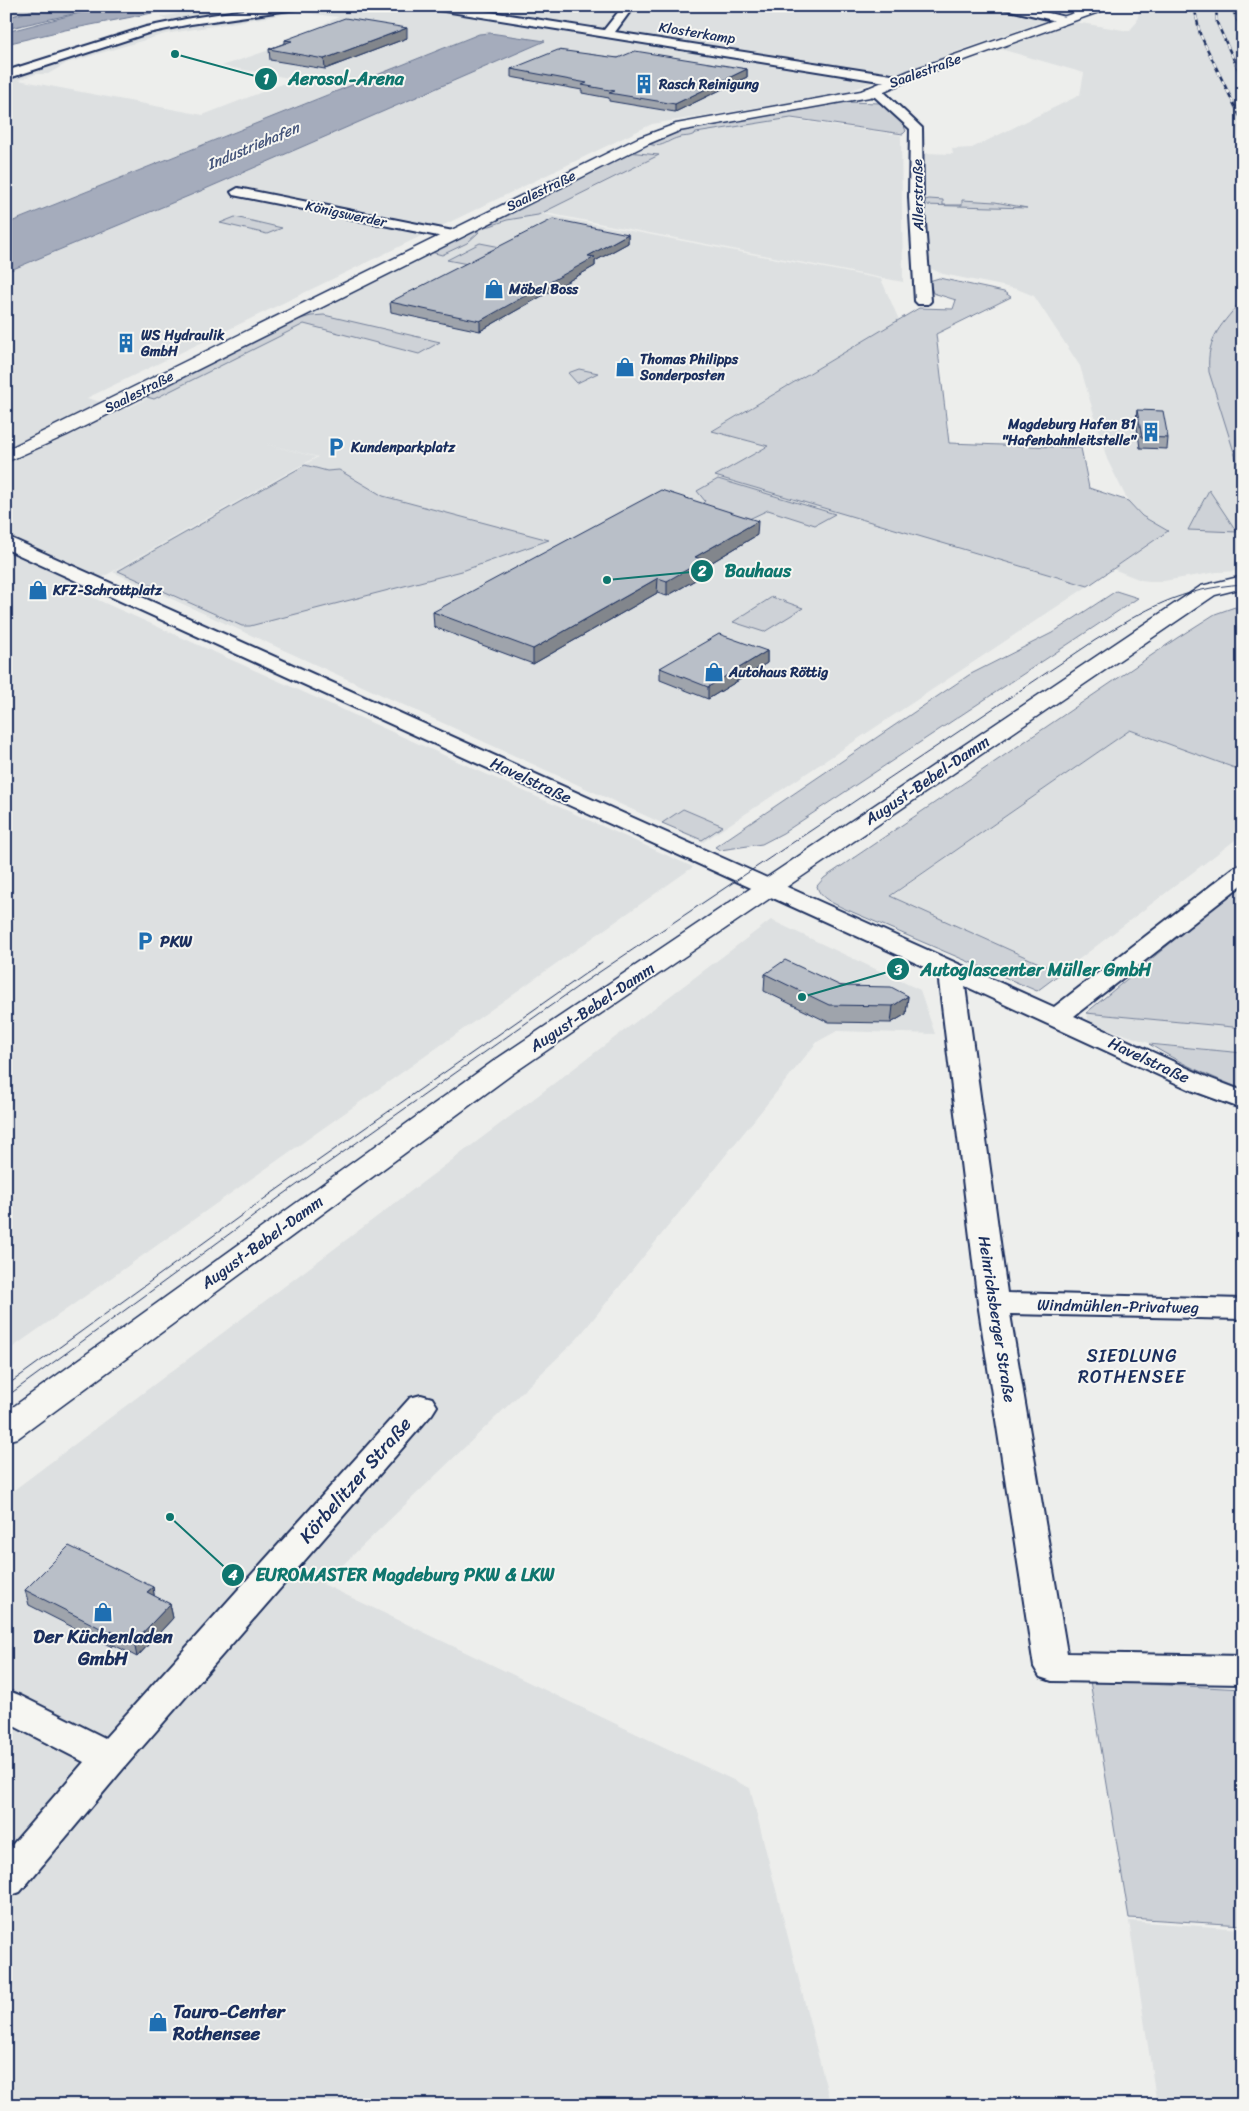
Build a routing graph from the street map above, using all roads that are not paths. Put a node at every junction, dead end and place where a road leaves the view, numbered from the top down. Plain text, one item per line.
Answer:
1 (296, 6) edge
2 (432, 6) edge
3 (629, 6) edge
4 (1005, 6) edge
5 (1106, 6) edge
6 (1065, 20) junction
7 (607, 34) junction
8 (6, 75) edge
9 (898, 80) junction
10 (870, 92) junction
11 (851, 97) junction
12 (888, 103) junction
13 (238, 192) dead end
14 (453, 235) junction
15 (923, 301) dead end
16 (6, 457) edge
17 (6, 542) edge
18 (1239, 587) edge
19 (1243, 872) edge
20 (770, 887) junction
21 (950, 970) junction
22 (1056, 1018) junction
23 (1243, 1101) edge
24 (993, 1303) junction
25 (1243, 1309) edge
26 (421, 1406) dead end
27 (6, 1429) edge
28 (1243, 1670) edge
29 (6, 1705) edge
30 (110, 1758) junction
31 (6, 1880) edge

1 - 8 street
2 - 7 street, Klosterkamp
3 - 7 street
4 - 6 street
5 - 6 main road, Saalestraße
6 - 9 main road, Saalestraße
7 - 9 street, Klosterkamp
9 - 10 main road, Saalestraße
10 - 11 main road, Saalestraße
10 - 12 street, Allerstraße
11 - 12 street, Allerstraße
11 - 14 main road, Saalestraße
12 - 15 street, Allerstraße
13 - 14 street, Königswerder
14 - 16 main road, Saalestraße
17 - 20 street, Havelstraße
18 - 20 main road, August-Bebel-Damm
19 - 22 street
20 - 21 street, Havelstraße
20 - 27 main road, August-Bebel-Damm
21 - 22 street, Havelstraße
21 - 24 street, Heinrichsberger Straße
22 - 23 street, Havelstraße
24 - 25 street, Windmühlen-Privatweg
24 - 28 street, Heinrichsberger Straße
26 - 30 street, Körbelitzer Straße
29 - 30 street
30 - 31 street, Körbelitzer Straße

